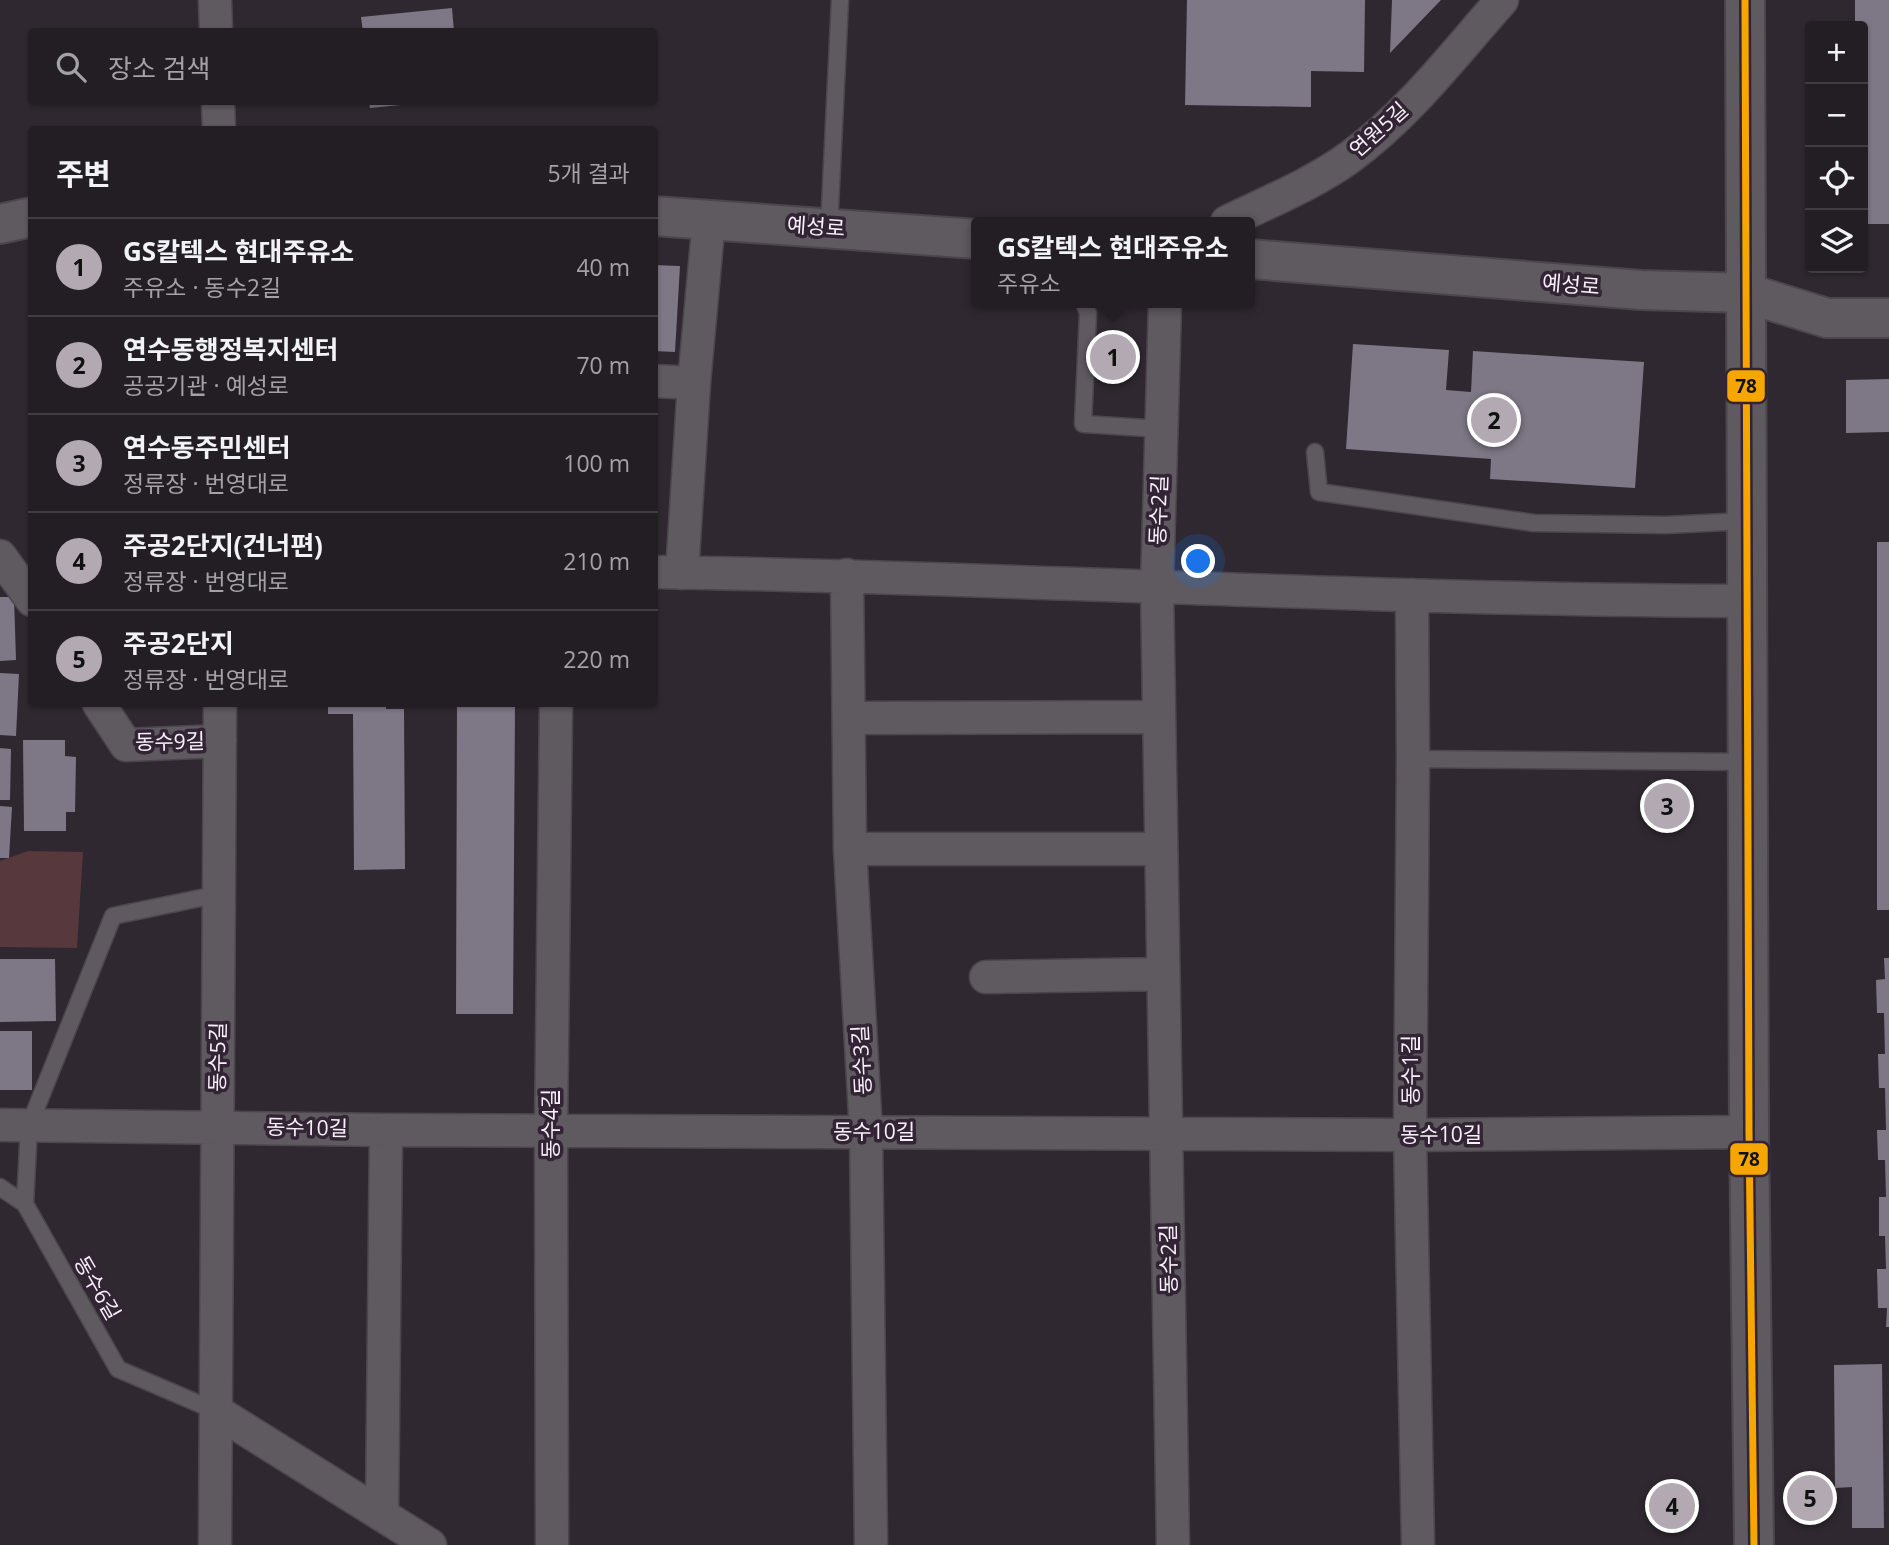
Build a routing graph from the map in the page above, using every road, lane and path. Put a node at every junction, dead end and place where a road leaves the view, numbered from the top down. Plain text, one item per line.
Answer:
1 (215, 0) edge
2 (840, 0) edge
3 (1502, 0) edge
4 (1745, 0) edge
5 (216, 28) edge
6 (218, 105) edge
7 (219, 126) edge
8 (658, 216) edge
9 (1237, 217) edge
10 (28, 218) edge
11 (709, 219) junction
12 (0, 224) edge
13 (829, 228) junction
14 (971, 239) edge
15 (1255, 259) edge
16 (1746, 293) junction
17 (1086, 308) edge
18 (1165, 308) edge
19 (1889, 318) edge
20 (658, 381) edge
21 (694, 383) junction
22 (1161, 429) junction
23 (1315, 452) dead end
24 (1746, 521) junction
25 (11, 567) edge
26 (668, 573) edge
27 (847, 575) junction
28 (1157, 587) junction
29 (28, 594) edge
30 (1412, 595) junction
31 (1747, 601) junction
32 (101, 707) edge
33 (220, 707) edge
34 (556, 707) edge
35 (1159, 717) junction
36 (850, 718) junction
37 (220, 741) junction
38 (1413, 759) junction
39 (1748, 762) junction
40 (849, 849) junction
41 (1161, 849) junction
42 (220, 894) junction
43 (1163, 974) junction
44 (986, 977) dead end
45 (15, 1126) edge
46 (217, 1127) junction
47 (386, 1130) junction
48 (551, 1131) junction
49 (866, 1132) junction
50 (1749, 1132) junction
51 (1168, 1134) junction
52 (1410, 1135) junction
53 (0, 1187) edge
54 (25, 1204) junction
55 (216, 1411) junction
56 (382, 1514) junction
57 (215, 1545) edge
58 (430, 1545) edge
59 (552, 1545) edge
60 (871, 1545) edge
61 (1173, 1545) edge
62 (1418, 1545) edge
63 (1754, 1545) edge

1 - 5 street
2 - 13 lane
3 - 9 street, 연원5길
4 - 16 street
6 - 7 street
8 - 11 street, 예성로
10 - 12 street
11 - 13 street, 예성로
11 - 21 street
13 - 14 street, 예성로
15 - 16 street, 예성로
16 - 19 street, 예성로
16 - 24 street
17 - 22 lane
18 - 22 street, 동수2길
20 - 21 street
21 - 26 street
22 - 28 street, 동수2길
23 - 24 lane
24 - 31 street
25 - 29 street
26 - 27 street
27 - 28 street
27 - 36 street, 동수3길
28 - 30 street
28 - 35 street, 동수2길
30 - 31 street
30 - 38 street, 동수1길
31 - 39 street
32 - 37 street, 동수9길
33 - 37 street, 동수5길
34 - 48 street, 동수4길
35 - 36 street
35 - 41 street, 동수2길
36 - 40 street, 동수3길
37 - 42 street, 동수5길
38 - 39 lane
38 - 52 street, 동수1길
39 - 50 street
40 - 41 street
40 - 49 street, 동수3길
41 - 43 street, 동수2길
42 - 45 lane
42 - 46 street, 동수5길
43 - 44 street
43 - 51 street, 동수2길
45 - 46 street, 동수10길
45 - 54 lane
46 - 47 street, 동수10길
46 - 55 street, 동수5길
47 - 48 street, 동수10길
47 - 56 street
48 - 49 street, 동수10길
48 - 59 street, 동수4길
49 - 51 street, 동수10길
49 - 60 street, 동수3길
50 - 52 street, 동수10길
50 - 63 street
51 - 52 street, 동수10길
51 - 61 street, 동수2길
52 - 62 street, 동수1길
53 - 54 lane
54 - 55 lane, 동수6길
55 - 56 street
55 - 57 street, 동수5길
56 - 58 street

